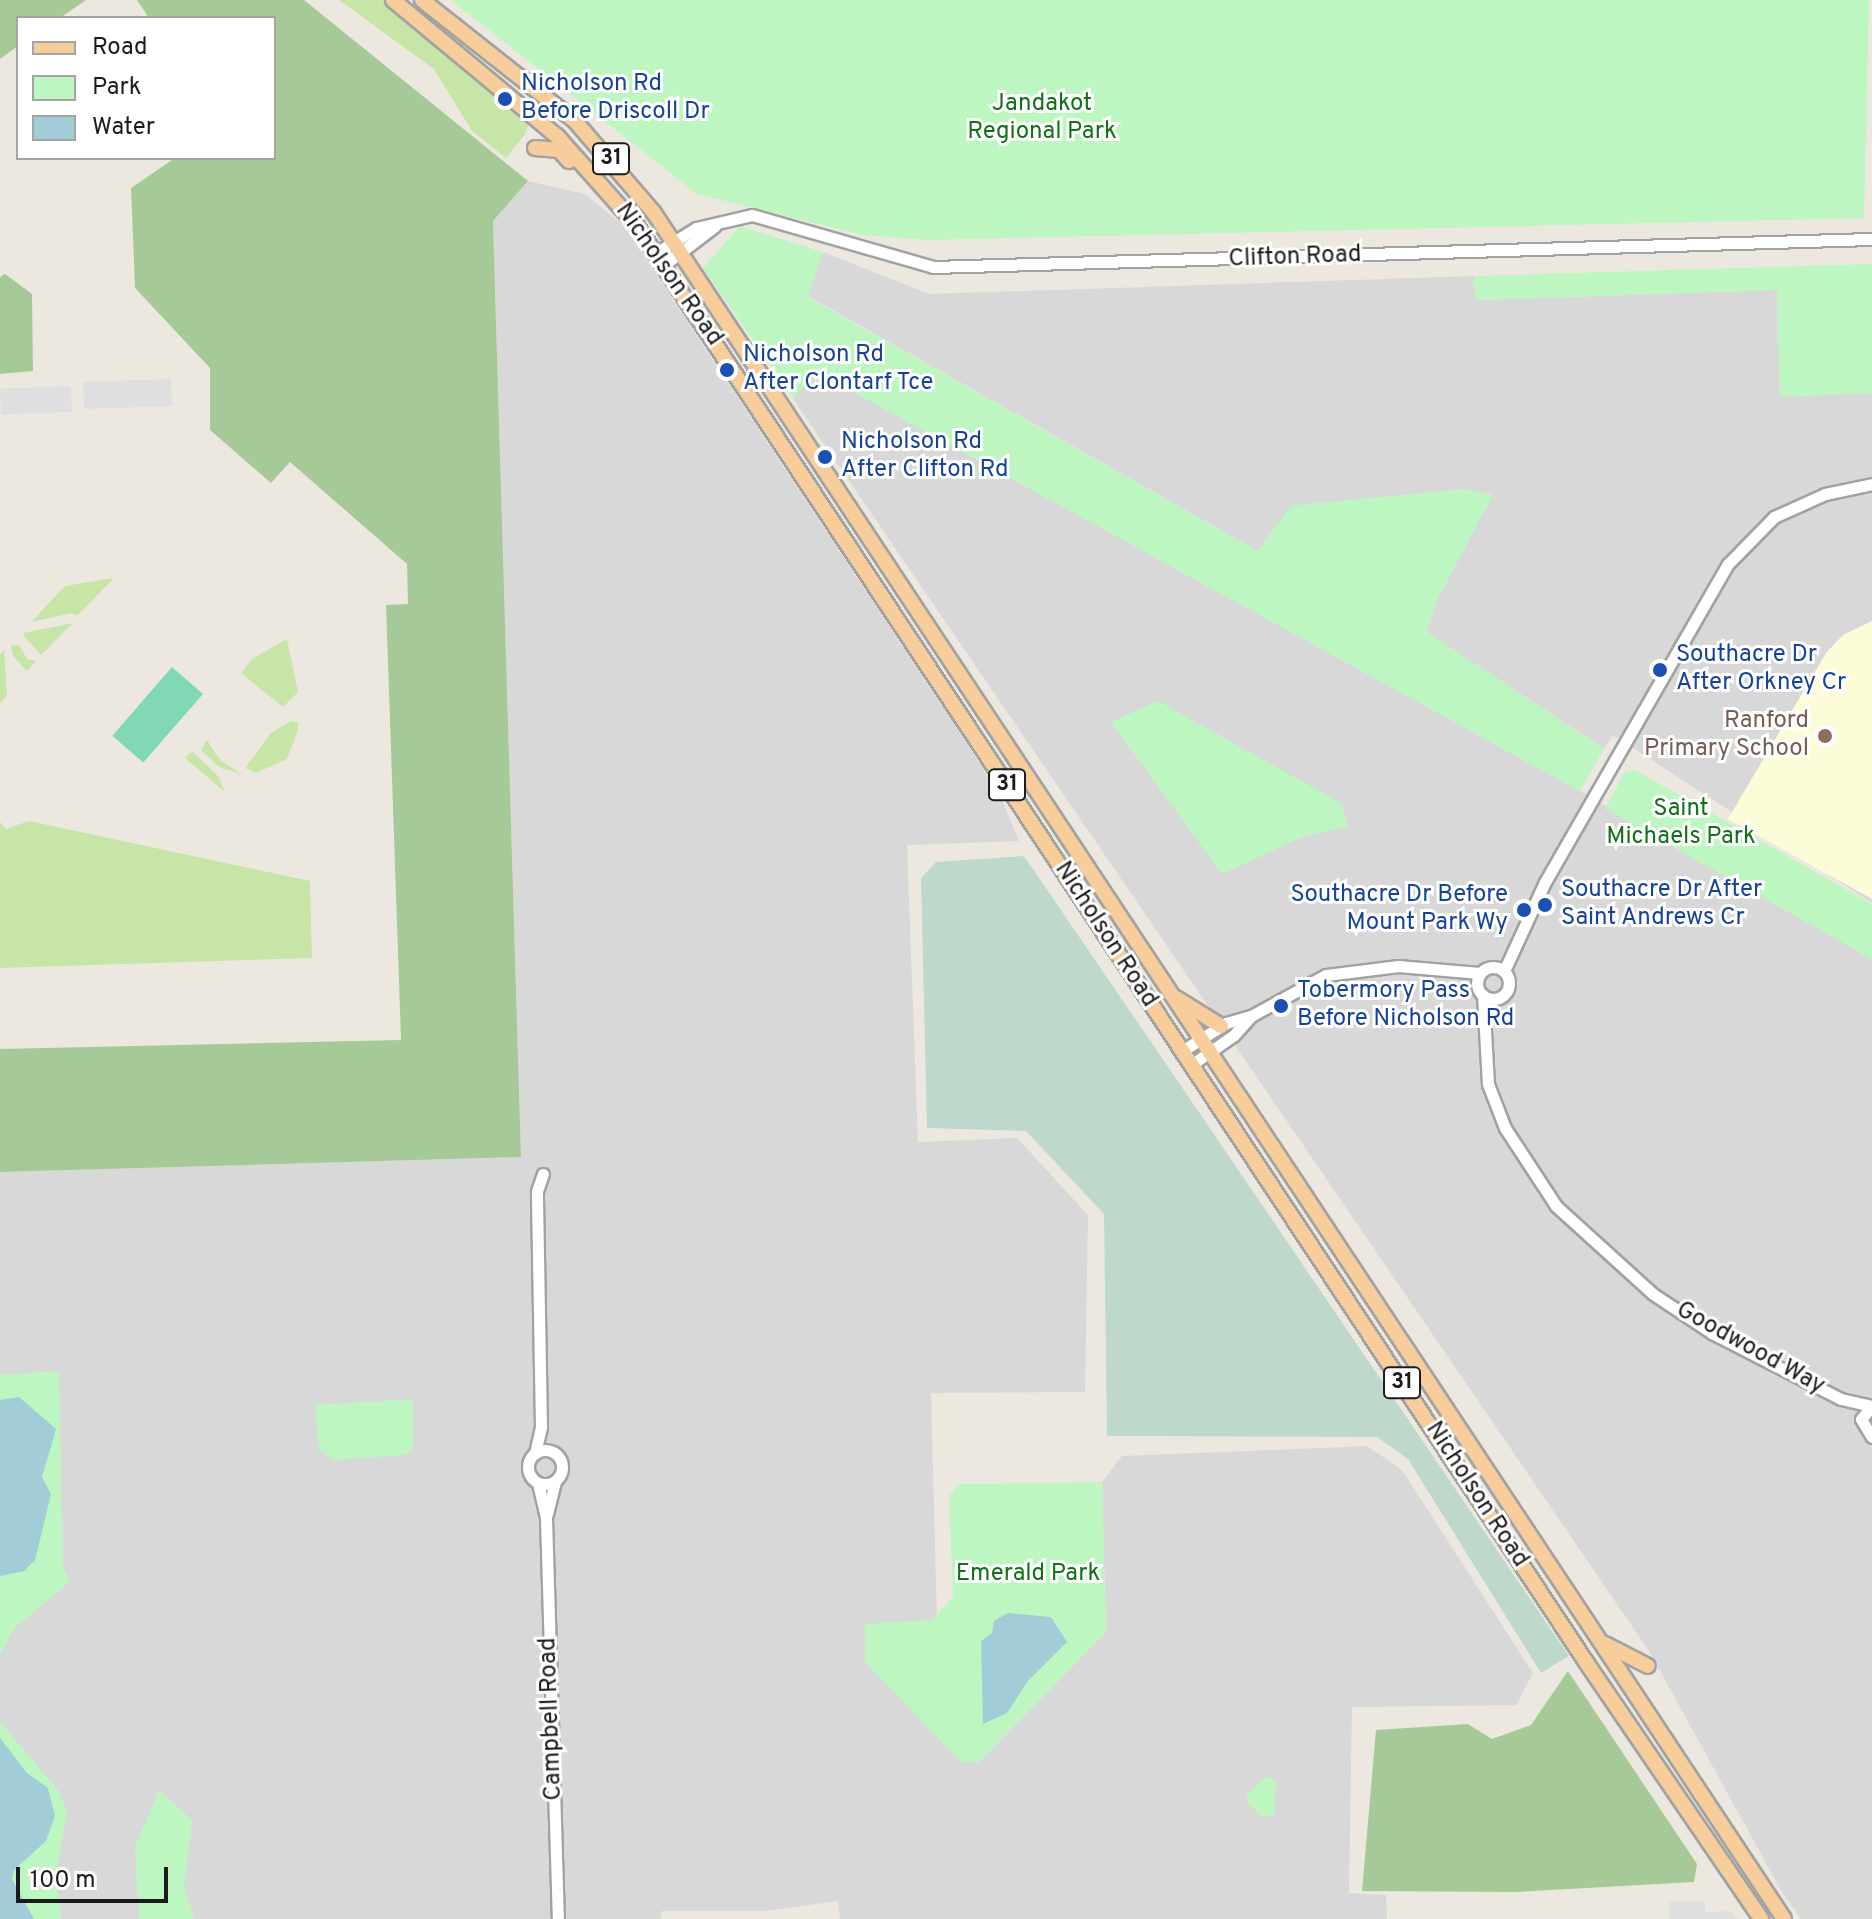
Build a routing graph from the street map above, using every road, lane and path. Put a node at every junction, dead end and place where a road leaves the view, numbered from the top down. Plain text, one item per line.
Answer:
1 (393, 0) edge
2 (422, 0) edge
3 (535, 148) dead end
4 (621, 206) junction
5 (1872, 239) edge
6 (677, 247) junction
7 (660, 259) junction
8 (1872, 484) edge
9 (1517, 935) junction
10 (1492, 966) junction
11 (1504, 971) junction
12 (1480, 973) junction
13 (1452, 974) junction
14 (1163, 988) junction
15 (1481, 993) junction
16 (1501, 997) junction
17 (1251, 1016) junction
18 (1221, 1026) junction
19 (1487, 1027) junction
20 (1202, 1047) junction
21 (1182, 1051) junction
22 (1191, 1065) junction
23 (543, 1174) dead end
24 (1841, 1399) junction
25 (1871, 1406) edge
26 (1861, 1419) junction
27 (541, 1427) junction
28 (1872, 1437) edge
29 (553, 1452) junction
30 (535, 1453) junction
31 (555, 1481) junction
32 (538, 1483) junction
33 (546, 1518) junction
34 (1598, 1639) junction
35 (1648, 1666) dead end
36 (1784, 1917) edge
37 (558, 1919) edge
38 (1761, 1919) edge

1 - 4 main road, Nicholson Road / 31
2 - 6 main road, Nicholson Road / 31
3 - 4 main road
4 - 7 main road, Nicholson Road / 31
5 - 6 street, Clifton Road
6 - 7 street, Clifton Road
6 - 14 main road, Nicholson Road / 31
7 - 21 main road, Nicholson Road / 31
8 - 9 street
9 - 10 street
9 - 11 street
10 - 11 street
10 - 12 street
11 - 16 street
12 - 13 street
12 - 15 street
13 - 15 street
13 - 17 street
14 - 18 main road
14 - 20 main road, Nicholson Road / 31
15 - 16 street
15 - 19 street, Goodwood Way
16 - 19 street, Goodwood Way
17 - 18 street
17 - 20 street
18 - 20 street
19 - 24 street, Goodwood Way
20 - 21 street
20 - 22 street
20 - 34 main road, Nicholson Road / 31
21 - 22 main road, Nicholson Road / 31
22 - 38 main road, Nicholson Road / 31
23 - 27 street, Campbell Road
24 - 25 street, Goodwood Way
24 - 26 street, Goodwood Way
25 - 26 street, Goodwood Way
26 - 28 street, Goodwood Way
27 - 29 street, Campbell Road
27 - 30 street, Campbell Road
29 - 30 street
29 - 31 street, Campbell Road
30 - 32 street, Campbell Road
31 - 32 street
31 - 33 street, Campbell Road
32 - 33 street, Campbell Road
33 - 37 street, Campbell Road
34 - 35 main road
34 - 36 main road, Nicholson Road / 31

